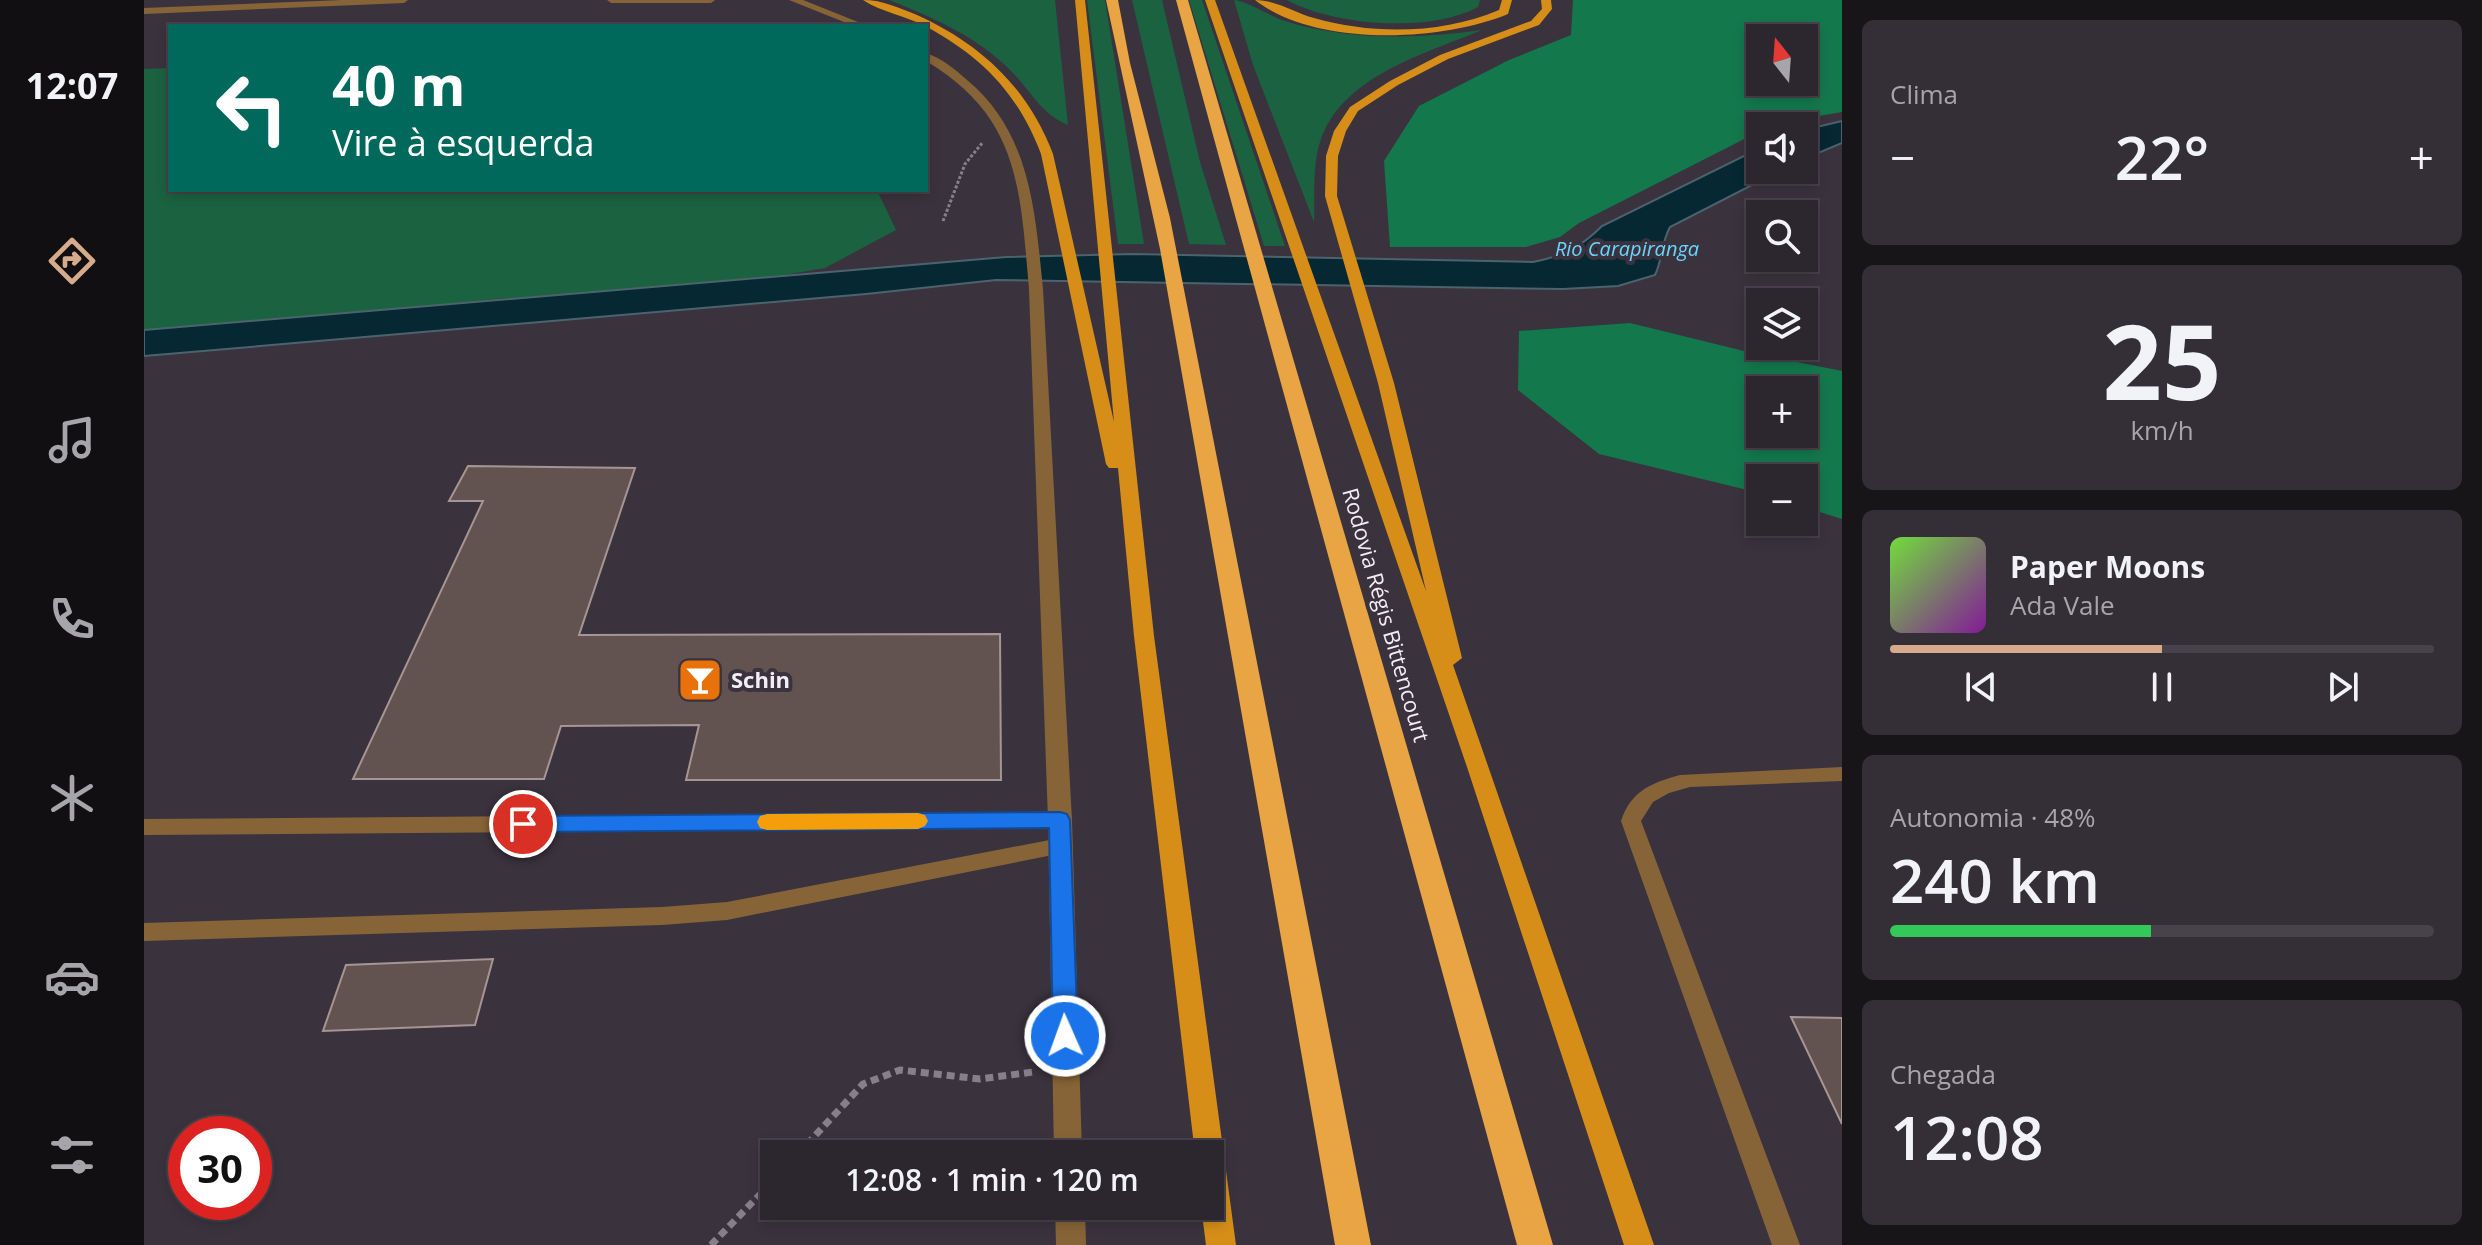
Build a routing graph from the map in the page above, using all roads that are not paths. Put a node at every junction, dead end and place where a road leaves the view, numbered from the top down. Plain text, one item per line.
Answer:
1 (404, 0) edge
2 (611, 0) edge
3 (711, 0) edge
4 (794, 0) edge
5 (868, 0) edge
6 (1080, 0) edge
7 (1112, 0) edge
8 (1182, 0) edge
9 (1210, 0) edge
10 (1260, 0) edge
11 (1507, 0) edge
12 (1546, 0) edge
13 (144, 11) edge
14 (858, 24) edge
15 (926, 24) edge
16 (928, 25) edge
17 (928, 57) edge
18 (1144, 636) junction
19 (1478, 767) junction
20 (1842, 774) edge
21 (1060, 820) junction
22 (144, 827) edge
23 (1060, 846) junction
24 (144, 932) edge
25 (1068, 1140) edge
26 (1207, 1140) edge
27 (1070, 1220) edge
28 (1218, 1220) edge
29 (1071, 1245) edge
30 (1221, 1245) edge
31 (1353, 1245) edge
32 (1535, 1245) edge
33 (1639, 1245) edge
34 (1786, 1245) edge

1 - 13 lane
2 - 3 lane
4 - 14 street
5 - 15 main road
6 - 18 main road
7 - 31 highway
8 - 32 highway, Rodovia Régis Bittencourt
9 - 19 main road
10 - 11 main road
12 - 19 main road
16 - 18 main road
17 - 21 street
18 - 26 main road
19 - 33 main road
20 - 34 lane
21 - 22 lane
21 - 23 street
23 - 24 lane
23 - 25 street
27 - 29 street
28 - 30 main road

